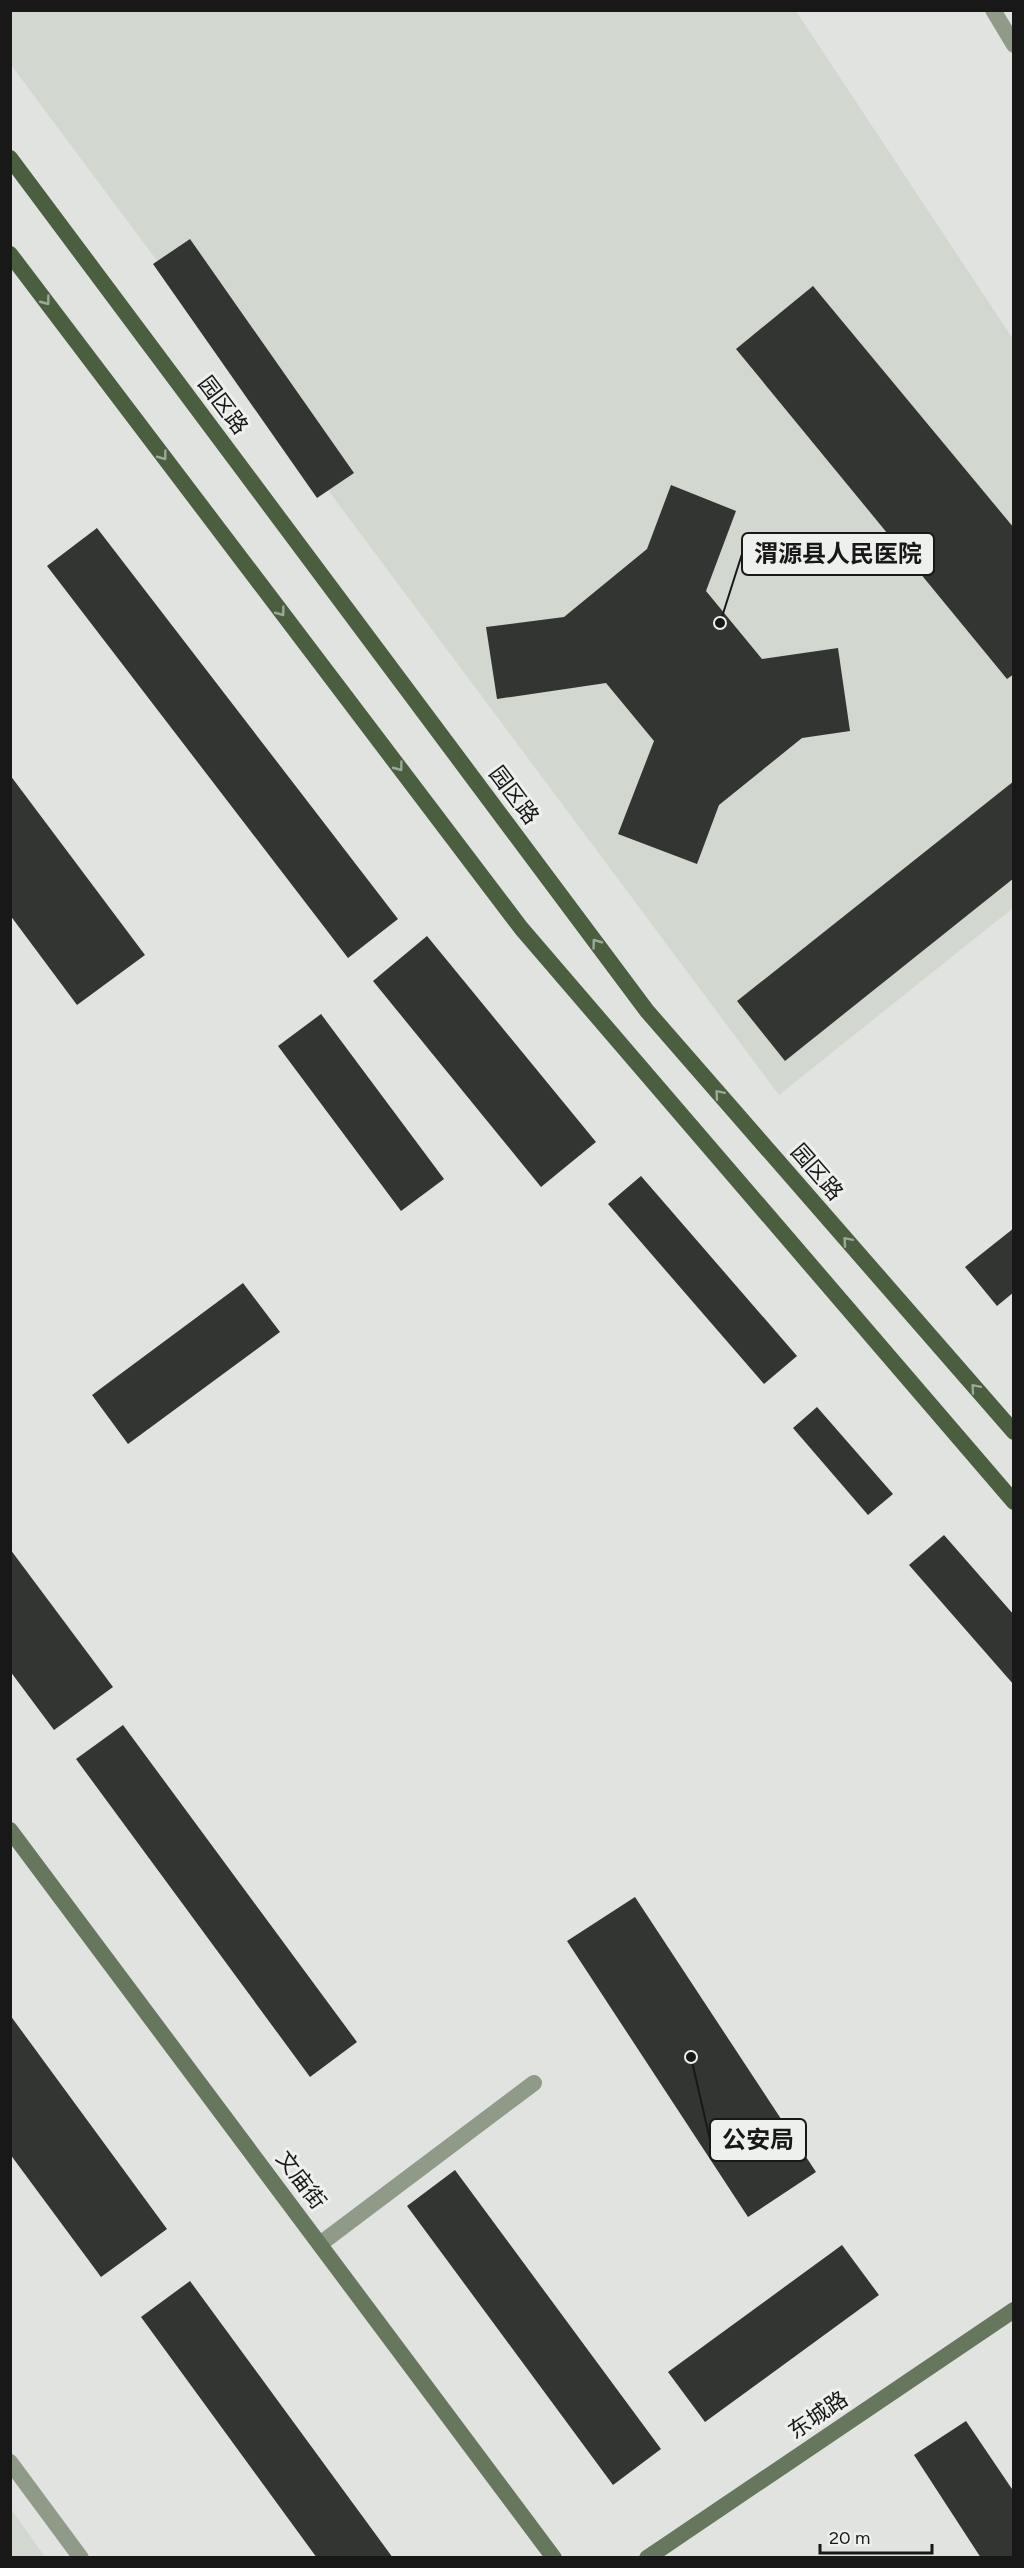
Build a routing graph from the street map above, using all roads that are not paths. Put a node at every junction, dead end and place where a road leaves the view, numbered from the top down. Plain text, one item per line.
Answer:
1 (993, 10) edge
2 (1014, 45) edge
3 (10, 158) edge
4 (10, 254) edge
5 (1014, 1432) edge
6 (1014, 1502) edge
7 (10, 1830) edge
8 (534, 2083) dead end
9 (320, 2244) junction
10 (1014, 2310) edge
11 (10, 2462) edge
12 (81, 2558) edge
13 (554, 2558) edge
14 (647, 2558) edge

1 - 2 lane
5 -> 3 main road, 园区路
4 -> 6 main road
7 - 9 main road, 文庙街
8 - 9 lane
9 - 13 main road, 文庙街
10 - 14 main road, 东城路
11 - 12 lane

